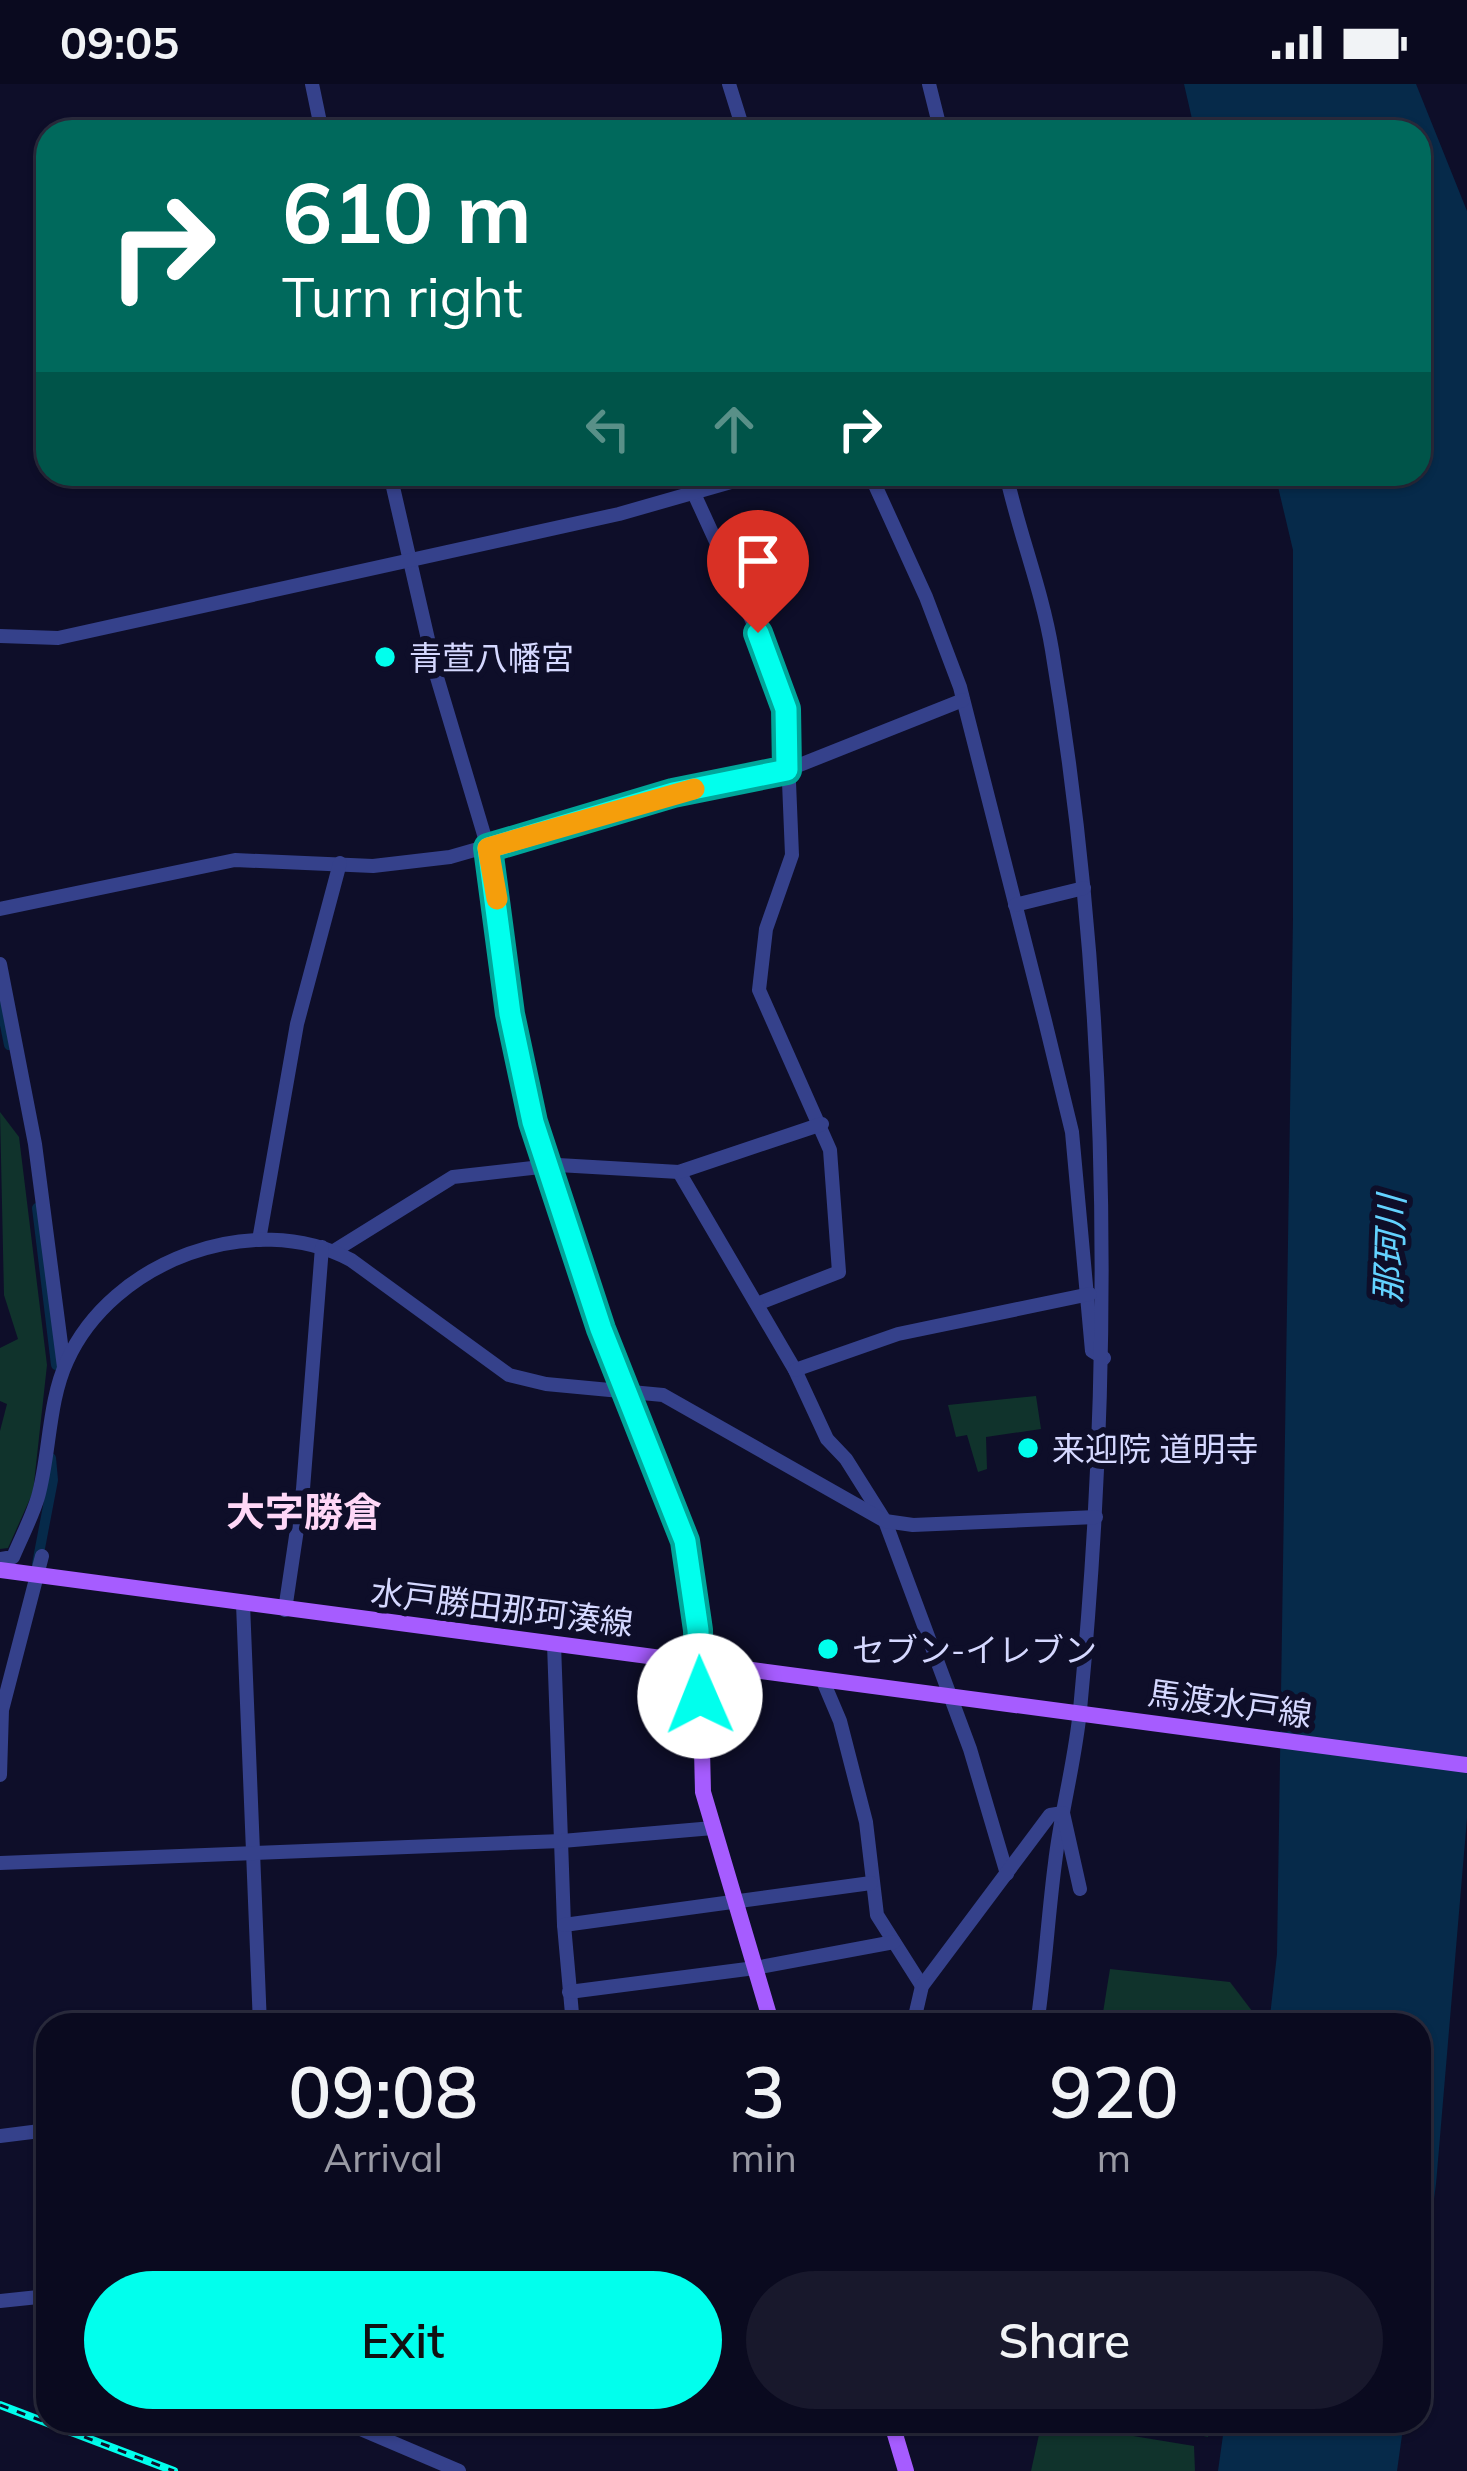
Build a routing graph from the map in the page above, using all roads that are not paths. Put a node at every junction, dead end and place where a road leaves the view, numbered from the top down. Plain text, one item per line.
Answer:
1 (312, 84) edge
2 (729, 84) edge
3 (929, 84) edge
4 (320, 120) edge
5 (740, 120) edge
6 (937, 120) edge
7 (392, 486) edge
8 (688, 486) edge
9 (720, 486) edge
10 (875, 486) edge
11 (1009, 486) edge
12 (691, 495) junction
13 (407, 563) junction
14 (0, 636) edge
15 (963, 700) junction
16 (787, 770) junction
17 (488, 848) junction
18 (340, 863) junction
19 (1084, 888) junction
20 (1015, 905) junction
21 (0, 909) edge
22 (0, 964) edge
23 (822, 1124) junction
24 (547, 1167) junction
25 (680, 1172) junction
26 (259, 1240) junction
27 (328, 1249) junction
28 (1090, 1294) junction
29 (757, 1304) junction
30 (1104, 1358) junction
31 (64, 1367) junction
32 (795, 1370) junction
33 (626, 1388) junction
34 (1096, 1517) junction
35 (885, 1520) junction
36 (42, 1556) dead end
37 (0, 1559) edge
38 (0, 1570) edge
39 (38, 1576) junction
40 (243, 1604) junction
41 (285, 1610) junction
42 (554, 1644) junction
43 (700, 1664) junction
44 (823, 1681) junction
45 (950, 1697) junction
46 (1080, 1714) junction
47 (1467, 1765) edge
48 (0, 1775) edge
49 (1063, 1813) junction
50 (713, 1828) junction
51 (562, 1841) junction
52 (250, 1854) junction
53 (0, 1863) edge
54 (1007, 1874) junction
55 (871, 1882) junction
56 (1080, 1889) dead end
57 (736, 1903) junction
58 (564, 1924) junction
59 (894, 1942) junction
60 (755, 1968) junction
61 (922, 1987) junction
62 (569, 1992) junction
63 (259, 2013) edge
64 (572, 2013) edge
65 (768, 2013) edge
66 (916, 2013) edge
67 (1038, 2013) edge
68 (36, 2131) edge
69 (0, 2135) edge
70 (36, 2298) edge
71 (0, 2302) edge
72 (370, 2433) edge
73 (895, 2433) edge
74 (459, 2471) edge
75 (906, 2471) edge

1 - 4 street
2 - 5 street
3 - 6 street
7 - 13 street
8 - 12 street
9 - 12 street
10 - 15 street
11 - 19 street
12 - 13 street
12 - 16 street
13 - 14 street
13 - 17 street
15 - 16 street
15 - 20 street
16 - 17 street
16 - 23 street
17 - 18 street
17 - 24 street
18 - 21 street
18 - 26 street
19 - 20 street
19 - 30 street
20 - 28 street
22 - 31 street
23 - 25 street
23 - 29 street
24 - 25 street
24 - 27 street
24 - 33 street
25 - 29 street
26 - 27 street
26 - 31 street
27 - 33 street
27 - 41 street
28 - 30 street
28 - 32 street
29 - 32 street
30 - 34 street
31 - 37 street
32 - 35 street
33 - 35 street
33 - 43 street
34 - 35 street
34 - 46 street
35 - 45 street
36 - 39 street
38 - 39 main road, 水戸勝田那珂湊線
39 - 40 main road, 水戸勝田那珂湊線
39 - 48 street
40 - 41 main road, 水戸勝田那珂湊線
40 - 52 street
41 - 42 main road, 水戸勝田那珂湊線
42 - 43 main road, 水戸勝田那珂湊線
42 - 51 street
43 - 44 main road, 馬渡水戸線
43 - 50 main road
44 - 45 main road, 馬渡水戸線
44 - 55 street
45 - 46 main road, 馬渡水戸線
45 - 54 street
46 - 47 main road, 馬渡水戸線
46 - 49 street
49 - 54 street
49 - 56 street
49 - 67 street
50 - 51 street
50 - 57 main road
51 - 52 street
51 - 58 street
52 - 53 street
52 - 63 street
54 - 61 street
55 - 57 street
55 - 59 street
57 - 58 street
57 - 60 main road
58 - 62 street
59 - 60 street
59 - 61 street
60 - 62 street
60 - 65 main road
61 - 66 street
62 - 64 street
68 - 69 street
70 - 71 street
72 - 74 street
73 - 75 main road

